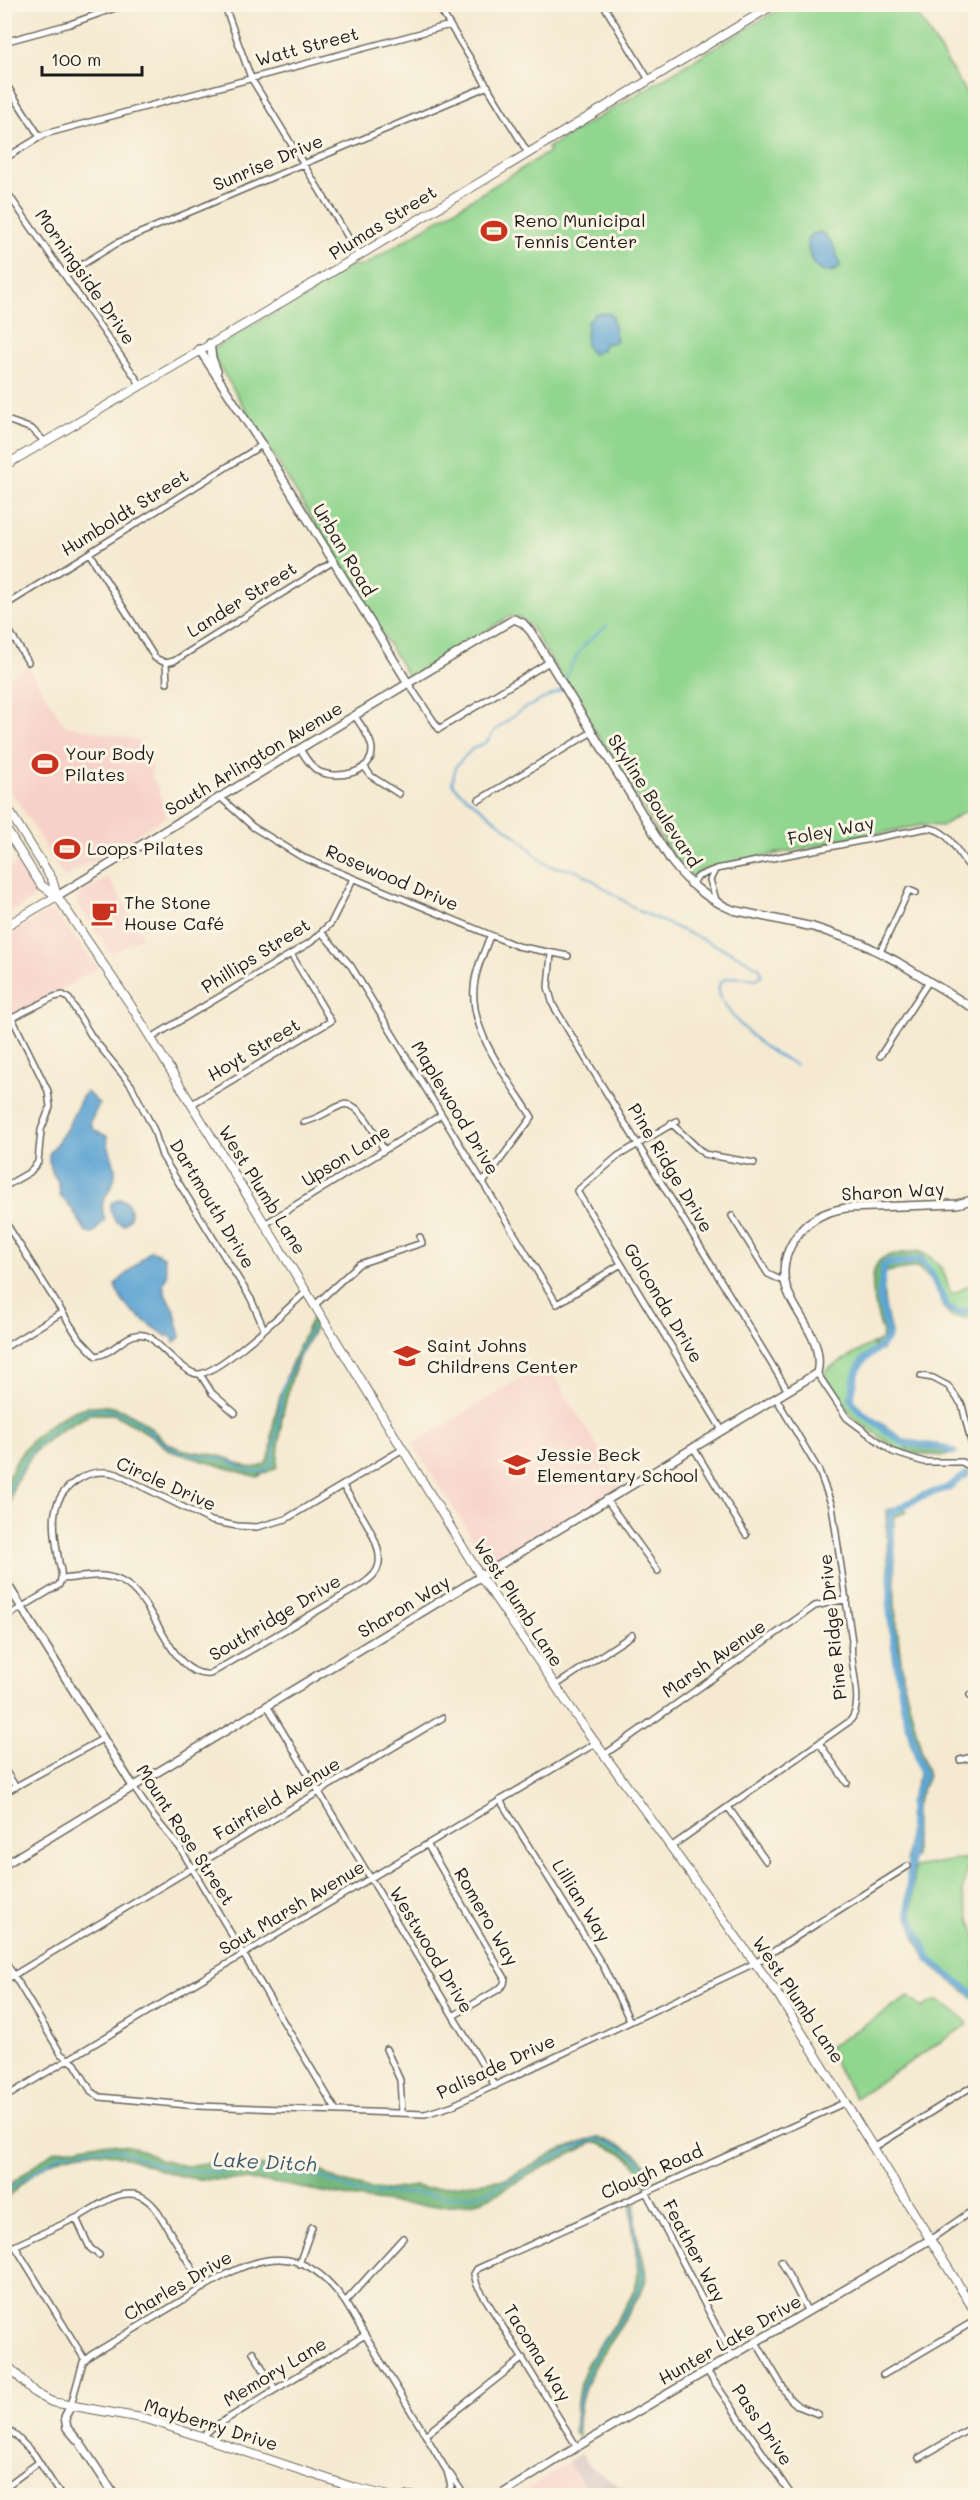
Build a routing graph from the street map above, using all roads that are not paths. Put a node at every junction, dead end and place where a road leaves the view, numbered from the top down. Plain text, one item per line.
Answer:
1 (126, 4) edge
2 (224, 4) edge
3 (437, 4) edge
4 (603, 4) edge
5 (775, 4) edge
6 (450, 25) junction
7 (4, 42) edge
8 (251, 78) junction
9 (649, 80) junction
10 (4, 81) edge
11 (488, 86) junction
12 (40, 137) junction
13 (528, 153) junction
14 (4, 159) edge
15 (304, 164) junction
16 (4, 188) edge
17 (359, 255) junction
18 (65, 275) junction
19 (210, 343) junction
20 (199, 349) junction
21 (140, 384) junction
22 (224, 386) junction
23 (4, 419) edge
24 (44, 441) junction
25 (262, 445) junction
26 (4, 466) edge
27 (89, 554) junction
28 (334, 561) junction
29 (4, 606) edge
30 (519, 621) joint
31 (4, 622) edge
32 (28, 662) dead end
33 (549, 662) junction
34 (166, 663) junction
35 (167, 683) dead end
36 (408, 683) junction
37 (355, 716) junction
38 (592, 732) junction
39 (300, 749) junction
40 (364, 766) junction
41 (399, 794) dead end
42 (220, 797) junction
43 (479, 800) dead end
44 (4, 803) edge
45 (4, 826) edge
46 (962, 859) junction
47 (975, 868) edge
48 (716, 869) junction
49 (975, 873) edge
50 (353, 879) junction
51 (690, 884) junction
52 (916, 893) dead end
53 (57, 896) junction
54 (719, 904) junction
55 (4, 927) edge
56 (322, 933) junction
57 (490, 936) junction
58 (880, 952) junction
59 (291, 954) junction
60 (551, 954) junction
61 (568, 956) dead end
62 (929, 981) junction
63 (4, 1010) edge
64 (975, 1010) edge
65 (12, 1018) junction
66 (151, 1038) junction
67 (880, 1056) dead end
68 (192, 1104) junction
69 (441, 1114) junction
70 (304, 1122) dead end
71 (637, 1144) junction
72 (384, 1150) junction
73 (754, 1163) dead end
74 (483, 1183) junction
75 (4, 1187) edge
76 (975, 1199) edge
77 (732, 1216) dead end
78 (4, 1220) edge
79 (266, 1224) junction
80 (420, 1237) dead end
81 (621, 1264) junction
82 (785, 1282) junction
83 (307, 1291) junction
84 (315, 1305) junction
85 (61, 1312) junction
86 (264, 1329) junction
87 (4, 1348) edge
88 (817, 1373) junction
89 (200, 1374) junction
90 (921, 1376) dead end
91 (788, 1391) junction
92 (776, 1398) junction
93 (235, 1413) dead end
94 (722, 1430) junction
95 (693, 1447) junction
96 (404, 1449) junction
97 (974, 1469) edge
98 (343, 1486) junction
99 (606, 1499) junction
100 (746, 1535) dead end
101 (658, 1571) dead end
102 (481, 1577) junction
103 (62, 1579) junction
104 (4, 1580) edge
105 (847, 1599) junction
106 (22, 1608) junction
107 (4, 1618) edge
108 (632, 1635) dead end
109 (555, 1686) junction
110 (268, 1707) junction
111 (442, 1718) dead end
112 (104, 1738) junction
113 (596, 1743) junction
114 (819, 1743) junction
115 (604, 1755) junction
116 (975, 1756) edge
117 (960, 1760) dead end
118 (4, 1769) edge
119 (847, 1783) dead end
120 (16, 1787) junction
121 (135, 1788) junction
122 (319, 1792) junction
123 (4, 1793) edge
124 (500, 1800) junction
125 (728, 1807) junction
126 (427, 1844) junction
127 (672, 1846) junction
128 (766, 1861) dead end
129 (4, 1865) edge
130 (908, 1866) dead end
131 (192, 1868) junction
132 (370, 1878) junction
133 (243, 1954) junction
134 (4, 1959) edge
135 (756, 1963) junction
136 (14, 1975) junction
137 (4, 1981) edge
138 (453, 2016) junction
139 (630, 2021) junction
140 (386, 2049) dead end
141 (68, 2059) junction
142 (975, 2084) edge
143 (495, 2086) junction
144 (4, 2098) edge
145 (846, 2102) junction
146 (336, 2110) junction
147 (402, 2113) junction
148 (874, 2147) junction
149 (646, 2192) junction
150 (975, 2208) edge
151 (76, 2218) junction
152 (312, 2227) dead end
153 (403, 2238) dead end
154 (931, 2239) junction
155 (15, 2246) junction
156 (4, 2251) edge
157 (99, 2255) dead end
158 (781, 2261) dead end
159 (299, 2264) junction
160 (474, 2274) joint
161 (204, 2288) junction
162 (345, 2302) junction
163 (808, 2312) junction
164 (975, 2313) edge
165 (975, 2320) edge
166 (365, 2335) junction
167 (756, 2342) junction
168 (253, 2352) dead end
169 (732, 2356) junction
170 (523, 2358) junction
171 (85, 2360) junction
172 (4, 2362) edge
173 (707, 2371) junction
174 (883, 2375) dead end
175 (275, 2390) junction
176 (71, 2405) junction
177 (818, 2414) dead end
178 (4, 2424) edge
179 (975, 2425) edge
180 (425, 2435) junction
181 (202, 2437) junction
182 (577, 2447) junction
183 (919, 2458) dead end
184 (39, 2462) junction
185 (447, 2471) junction
186 (4, 2488) edge
187 (61, 2496) edge
188 (115, 2496) edge
189 (389, 2496) edge
190 (407, 2496) edge
191 (424, 2496) edge
192 (446, 2496) edge
193 (465, 2496) edge
194 (499, 2496) edge
195 (792, 2496) edge

1 - 7 street
2 - 8 street
3 - 6 street
4 - 9 street
5 - 9 main road, Plumas Street
6 - 8 street, Watt Street
6 - 11 street
8 - 12 street, Watt Street
8 - 15 street
9 - 13 main road, Plumas Street
10 - 12 street
11 - 13 street
11 - 15 street, Sunrise Drive
12 - 14 street, Watt Street
13 - 17 main road, Plumas Street
15 - 17 street
15 - 18 street, Sunrise Drive
16 - 18 street, Morningside Drive
17 - 19 main road, Plumas Street
18 - 21 street, Morningside Drive
19 - 20 main road, Plumas Street
19 - 22 street, Urban Road
20 - 21 main road, Plumas Street
20 - 22 street, Urban Road
21 - 24 main road, Plumas Street
22 - 25 street, Urban Road
23 - 24 street
24 - 26 main road, Plumas Street
25 - 27 street, Humboldt Street
25 - 28 street, Urban Road
27 - 29 street, Humboldt Street
27 - 34 street
28 - 34 street, Lander Street
28 - 36 street, Urban Road
30 - 33 street, Skyline Boulevard
30 - 36 street, South Arlington Avenue
31 - 32 street
33 - 36 street, Urban Road
33 - 38 street, Skyline Boulevard
34 - 35 street
36 - 37 street, South Arlington Avenue
37 - 39 street, South Arlington Avenue
37 - 40 street
38 - 43 street
38 - 51 street, Skyline Boulevard
39 - 40 street
39 - 42 street, South Arlington Avenue
40 - 41 street
42 - 50 street, Rosewood Drive
42 - 53 street, South Arlington Avenue
44 - 53 main road, West Plumb Lane
45 - 53 main road, West Plumb Lane
46 - 47 street
46 - 48 street, Foley Way
46 - 49 street
48 - 51 street, Foley Way
48 - 54 street
50 - 56 street, Phillips Street
50 - 57 street, Rosewood Drive
51 - 54 street, Skyline Boulevard
52 - 58 street
53 - 55 main road, South Arlington Avenue
53 - 66 main road, West Plumb Lane
54 - 58 street, Skyline Boulevard
56 - 59 street, Phillips Street
56 - 69 street, Maplewood Drive
57 - 60 street, Rosewood Drive
57 - 74 street
58 - 62 street, Skyline Boulevard
59 - 66 street, Phillips Street
59 - 68 street, Hoyt Street
60 - 61 street, Rosewood Drive
60 - 71 street, Pine Ridge Drive
62 - 64 street, Skyline Boulevard
62 - 67 street
63 - 65 street
65 - 75 street
65 - 86 street, Dartmouth Drive
66 - 68 main road, West Plumb Lane
68 - 79 main road, West Plumb Lane
69 - 72 street, Upson Lane
69 - 74 street, Maplewood Drive
70 - 72 street
71 - 73 street
71 - 81 street, Golconda Drive
71 - 91 street, Pine Ridge Drive
72 - 79 street, Upson Lane
74 - 81 street, Maplewood Drive
76 - 82 street, Sharon Way
77 - 82 street
78 - 85 street
79 - 83 main road, West Plumb Lane
80 - 84 street
81 - 94 street, Golconda Drive
82 - 88 street
83 - 84 main road, West Plumb Lane
83 - 86 street
84 - 96 main road, West Plumb Lane
85 - 87 street
85 - 89 street
86 - 89 street
88 - 91 street, Sharon Way
88 - 97 street
89 - 93 street
90 - 97 street
91 - 92 street, Sharon Way
92 - 94 street, Sharon Way
92 - 105 street, Pine Ridge Drive
94 - 95 street, Sharon Way
95 - 99 street, Sharon Way
95 - 100 street
96 - 98 street, Circle Drive
96 - 102 main road, West Plumb Lane
98 - 103 street, Circle Drive
98 - 103 street, Southridge Drive
99 - 101 street
99 - 102 street, Sharon Way
102 - 109 main road, West Plumb Lane
102 - 110 street, Sharon Way
103 - 106 street
104 - 106 street, Mount Rose Street
105 - 114 street, Pine Ridge Drive
105 - 115 street, Marsh Avenue
106 - 107 street
106 - 112 street, Mount Rose Street
108 - 109 street
109 - 113 main road, West Plumb Lane
110 - 121 street, Sharon Way
110 - 122 street, Westwood Drive
111 - 122 street, Fairfield Avenue
112 - 120 street
112 - 121 street, Mount Rose Street
113 - 115 main road, West Plumb Lane
113 - 124 street, Sout Marsh Avenue
114 - 119 street
114 - 125 street, Pine Ridge Drive
115 - 127 main road, West Plumb Lane
116 - 117 street
118 - 120 street
120 - 123 street
121 - 129 street, Sharon Way
121 - 131 street, Mount Rose Street
122 - 131 street, Fairfield Avenue
122 - 132 street, Westwood Drive
124 - 126 street, Sout Marsh Avenue
124 - 139 street, Lillian Way
125 - 127 street, Pine Ridge Drive
125 - 128 street
126 - 132 street, Sout Marsh Avenue
126 - 138 street, Romero Way
127 - 135 main road, West Plumb Lane
130 - 135 street, Palisade Drive
131 - 133 street, Mount Rose Street
131 - 136 street, Fairfield Avenue
132 - 133 street, Sout Marsh Avenue
132 - 138 street, Westwood Drive
133 - 141 street, Sout Marsh Avenue
133 - 146 street, Mount Rose Street
134 - 136 street, Palisade Drive
135 - 139 street, Palisade Drive
135 - 145 main road, West Plumb Lane
136 - 137 street, Fairfield Avenue
136 - 141 street, Palisade Drive
138 - 143 street, Westwood Drive
139 - 143 street, Palisade Drive
140 - 147 street
141 - 144 street, Sout Marsh Avenue
141 - 146 street, Palisade Drive
142 - 148 street
143 - 147 street, Palisade Drive
145 - 148 main road, West Plumb Lane
145 - 149 street, Clough Road
146 - 147 street, Palisade Drive
148 - 154 main road, West Plumb Lane
149 - 160 street, Clough Road
149 - 169 street, Feather Way
150 - 154 street, Hunter Lake Drive
151 - 155 street
151 - 157 street
151 - 161 street
152 - 159 street
153 - 162 street
154 - 163 street, Hunter Lake Drive
154 - 164 main road, West Plumb Lane
155 - 156 street
155 - 171 street
158 - 163 street
159 - 161 street, Charles Drive
159 - 162 street, Charles Drive
160 - 170 street, Tacoma Way
161 - 171 street, Charles Drive
162 - 166 street, Charles Drive
163 - 167 street, Hunter Lake Drive
165 - 174 street
166 - 175 street, Memory Lane
166 - 180 street, Charles Drive
167 - 169 street, Hunter Lake Drive
167 - 177 street
168 - 175 street
169 - 173 street, Hunter Lake Drive
170 - 180 street
170 - 182 street, Tacoma Way
171 - 176 street
172 - 176 main road, Mayberry Drive
173 - 182 street, Hunter Lake Drive
173 - 195 street, Pass Drive
175 - 181 street, Memory Lane
176 - 181 main road, Mayberry Drive
176 - 188 street
178 - 184 street
179 - 183 street
180 - 185 street, Charles Drive
181 - 189 main road, Mayberry Drive
182 - 194 street, Hunter Lake Drive
184 - 186 street
184 - 187 street
185 - 192 street
185 - 193 street, Charles Drive
190 - 191 main road

